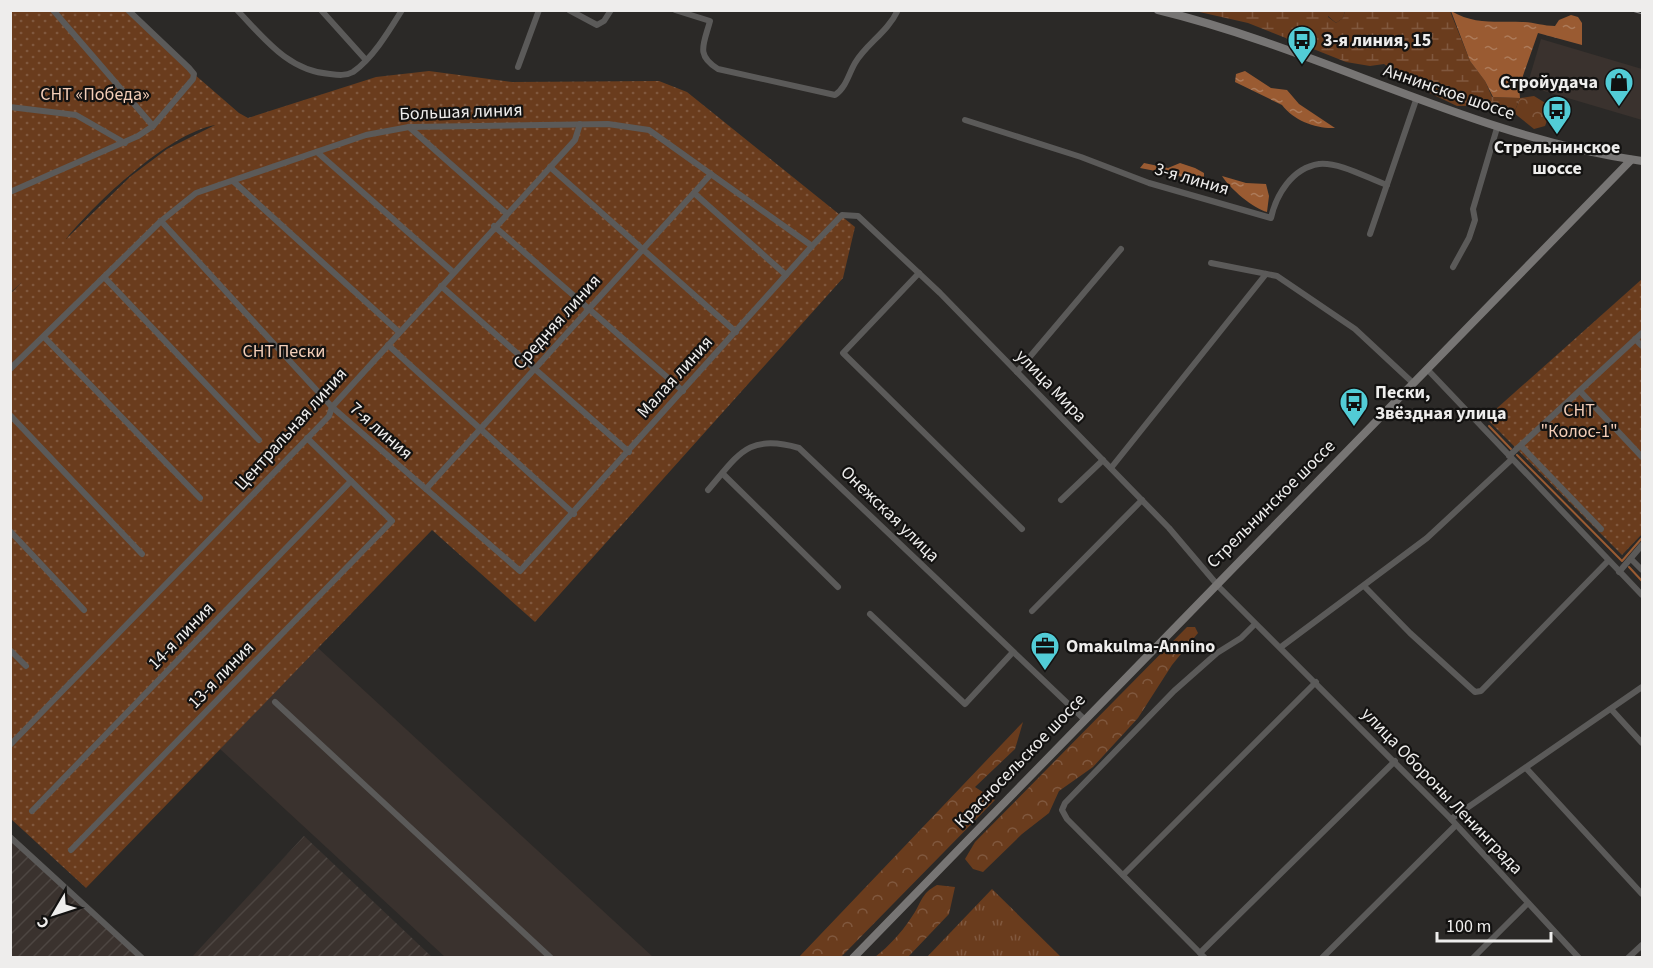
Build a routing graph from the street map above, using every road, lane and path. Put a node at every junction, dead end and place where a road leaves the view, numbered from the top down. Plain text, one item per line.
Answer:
1 (53, 10) edge
2 (128, 10) edge
3 (237, 10) edge
4 (321, 10) edge
5 (402, 10) edge
6 (539, 10) edge
7 (569, 10) edge
8 (611, 10) edge
9 (675, 10) edge
10 (898, 10) edge
11 (1158, 10) edge
12 (365, 59) junction
13 (518, 67) dead end
14 (1416, 100) junction
15 (10, 107) edge
16 (965, 120) dead end
17 (580, 124) junction
18 (153, 126) junction
19 (409, 127) junction
20 (1497, 128) junction
21 (125, 142) junction
22 (318, 152) junction
23 (1631, 160) junction
24 (1642, 161) edge
25 (550, 167) junction
26 (711, 174) junction
27 (233, 182) junction
28 (1387, 185) junction
29 (10, 192) edge
30 (694, 193) junction
31 (506, 213) junction
32 (858, 216) joint
33 (161, 221) junction
34 (494, 226) junction
35 (1370, 234) dead end
36 (812, 246) junction
37 (642, 249) junction
38 (1121, 249) dead end
39 (1211, 263) dead end
40 (1453, 267) dead end
41 (453, 272) junction
42 (919, 273) junction
43 (1266, 274) junction
44 (786, 275) junction
45 (104, 278) junction
46 (441, 286) junction
47 (589, 309) junction
48 (399, 332) junction
49 (735, 332) junction
50 (1642, 333) edge
51 (44, 337) junction
52 (1635, 339) junction
53 (388, 345) junction
54 (1642, 346) edge
55 (10, 369) edge
56 (535, 369) junction
57 (1427, 369) junction
58 (1017, 372) junction
59 (1413, 383) junction
60 (1580, 391) junction
61 (683, 392) junction
62 (332, 407) junction
63 (10, 415) edge
64 (480, 429) junction
65 (307, 438) junction
66 (259, 440) dead end
67 (1521, 446) junction
68 (629, 452) junction
69 (1642, 457) edge
70 (1510, 458) junction
71 (1103, 460) junction
72 (1111, 468) junction
73 (723, 474) junction
74 (351, 481) junction
75 (426, 489) junction
76 (708, 490) dead end
77 (200, 498) dead end
78 (1061, 500) dead end
79 (1142, 500) junction
80 (574, 514) junction
81 (1022, 529) dead end
82 (1601, 529) dead end
83 (10, 531) edge
84 (1642, 545) edge
85 (141, 554) dead end
86 (1631, 559) junction
87 (1608, 561) junction
88 (1642, 570) edge
89 (520, 571) joint
90 (1619, 572) junction
91 (1214, 586) junction
92 (838, 587) dead end
93 (1365, 587) junction
94 (1642, 595) edge
95 (84, 610) dead end
96 (1032, 612) dead end
97 (870, 614) dead end
98 (1255, 624) junction
99 (1281, 647) junction
100 (10, 650) edge
101 (1013, 652) junction
102 (26, 666) dead end
103 (1316, 682) junction
104 (1642, 687) edge
105 (275, 702) dead end
106 (1611, 709) junction
107 (1084, 719) junction
108 (1642, 743) edge
109 (10, 745) edge
110 (1395, 761) junction
111 (1526, 768) junction
112 (32, 811) dead end
113 (1453, 823) junction
114 (10, 837) edge
115 (71, 850) dead end
116 (1122, 875) junction
117 (1642, 894) edge
118 (1527, 903) junction
119 (1642, 945) edge
120 (1203, 955) edge
121 (142, 957) edge
122 (551, 957) edge
123 (853, 957) edge
124 (1322, 957) edge
125 (1473, 957) edge
126 (1579, 957) edge
127 (1628, 957) edge

1 - 18 street
2 - 18 street
3 - 12 street
4 - 12 street
5 - 12 street
6 - 13 street
7 - 8 street
9 - 10 street
11 - 14 main road, Аннинское шоссе
14 - 20 main road, Аннинское шоссе
14 - 28 street
15 - 21 street
16 - 28 street, 3-я линия
17 - 19 street, Большая линия
17 - 25 street, Центральная линия
17 - 26 street, Большая линия
18 - 21 street
19 - 22 street, Большая линия
19 - 31 street
20 - 23 main road, Аннинское шоссе
20 - 40 street
21 - 29 street
22 - 27 street, Большая линия
22 - 41 street
23 - 24 main road, Аннинское шоссе
23 - 57 main road, Стрельнинское шоссе
25 - 31 street, Центральная линия
25 - 37 street
26 - 30 street, Средняя линия
26 - 36 street, Большая линия
27 - 33 street, Большая линия
27 - 48 street
28 - 35 street
30 - 37 street, Средняя линия
30 - 44 street
31 - 34 street, Центральная линия
32 - 36 street, Малая линия
32 - 42 street, улица Мира
33 - 45 street, Большая линия
33 - 62 street, 7-я линия
34 - 41 street, Центральная линия
34 - 47 street
36 - 44 street, Малая линия
37 - 47 street, Средняя линия
37 - 49 street
38 - 58 street
39 - 43 street
41 - 46 street, Центральная линия
42 - 58 street, улица Мира
42 - 81 street
43 - 59 street
43 - 72 street
44 - 49 street, Малая линия
45 - 51 street, Большая линия
45 - 66 street
46 - 48 street, Центральная линия
46 - 56 street
47 - 56 street, Средняя линия
47 - 61 street
48 - 53 street, Центральная линия
49 - 61 street, Малая линия
50 - 52 street
51 - 55 street, Большая линия
51 - 77 street
52 - 54 street
52 - 60 street
53 - 62 street, Центральная линия
53 - 64 street
56 - 64 street, Средняя линия
56 - 68 street
57 - 59 main road, Стрельнинское шоссе
57 - 70 street
58 - 71 street, улица Мира
59 - 91 main road, Стрельнинское шоссе
60 - 67 street
60 - 69 street
61 - 68 street, Малая линия
62 - 65 street, Центральная линия
62 - 75 street, 7-я линия
63 - 85 street
64 - 75 street, Средняя линия
64 - 80 street
65 - 74 street
65 - 109 street, Центральная линия
67 - 70 street
67 - 82 street
68 - 80 street, Малая линия
70 - 87 street
70 - 93 street
71 - 72 street, улица Мира
71 - 78 street
72 - 79 street, улица Мира
73 - 76 street, Онежская улица
73 - 92 street
73 - 101 street, Онежская улица
74 - 112 street, 14-я линия
74 - 115 street, 13-я линия
75 - 89 street, 7-я линия
79 - 91 street, улица Мира
79 - 96 street
80 - 89 street, Малая линия
83 - 95 street
84 - 86 street
86 - 88 street
86 - 90 street
87 - 90 street
87 - 93 street
90 - 94 street
91 - 98 street, улица Мира
91 - 107 main road, Красносельское шоссе
93 - 99 street
97 - 101 street
98 - 99 street, улица Обороны Ленинграда
98 - 116 street
99 - 103 street, улица Обороны Ленинграда
100 - 102 street
101 - 107 street, Онежская улица
103 - 110 street, улица Обороны Ленинграда
103 - 116 street
104 - 106 street
105 - 122 street
106 - 108 street
106 - 111 street
107 - 123 main road, Красносельское шоссе
110 - 113 street, улица Обороны Ленинграда
110 - 120 street
111 - 113 street
111 - 117 street
113 - 118 street, улица Обороны Ленинграда
113 - 124 street
114 - 121 street
116 - 120 street
118 - 125 street
118 - 126 street, улица Обороны Ленинграда
119 - 127 street

